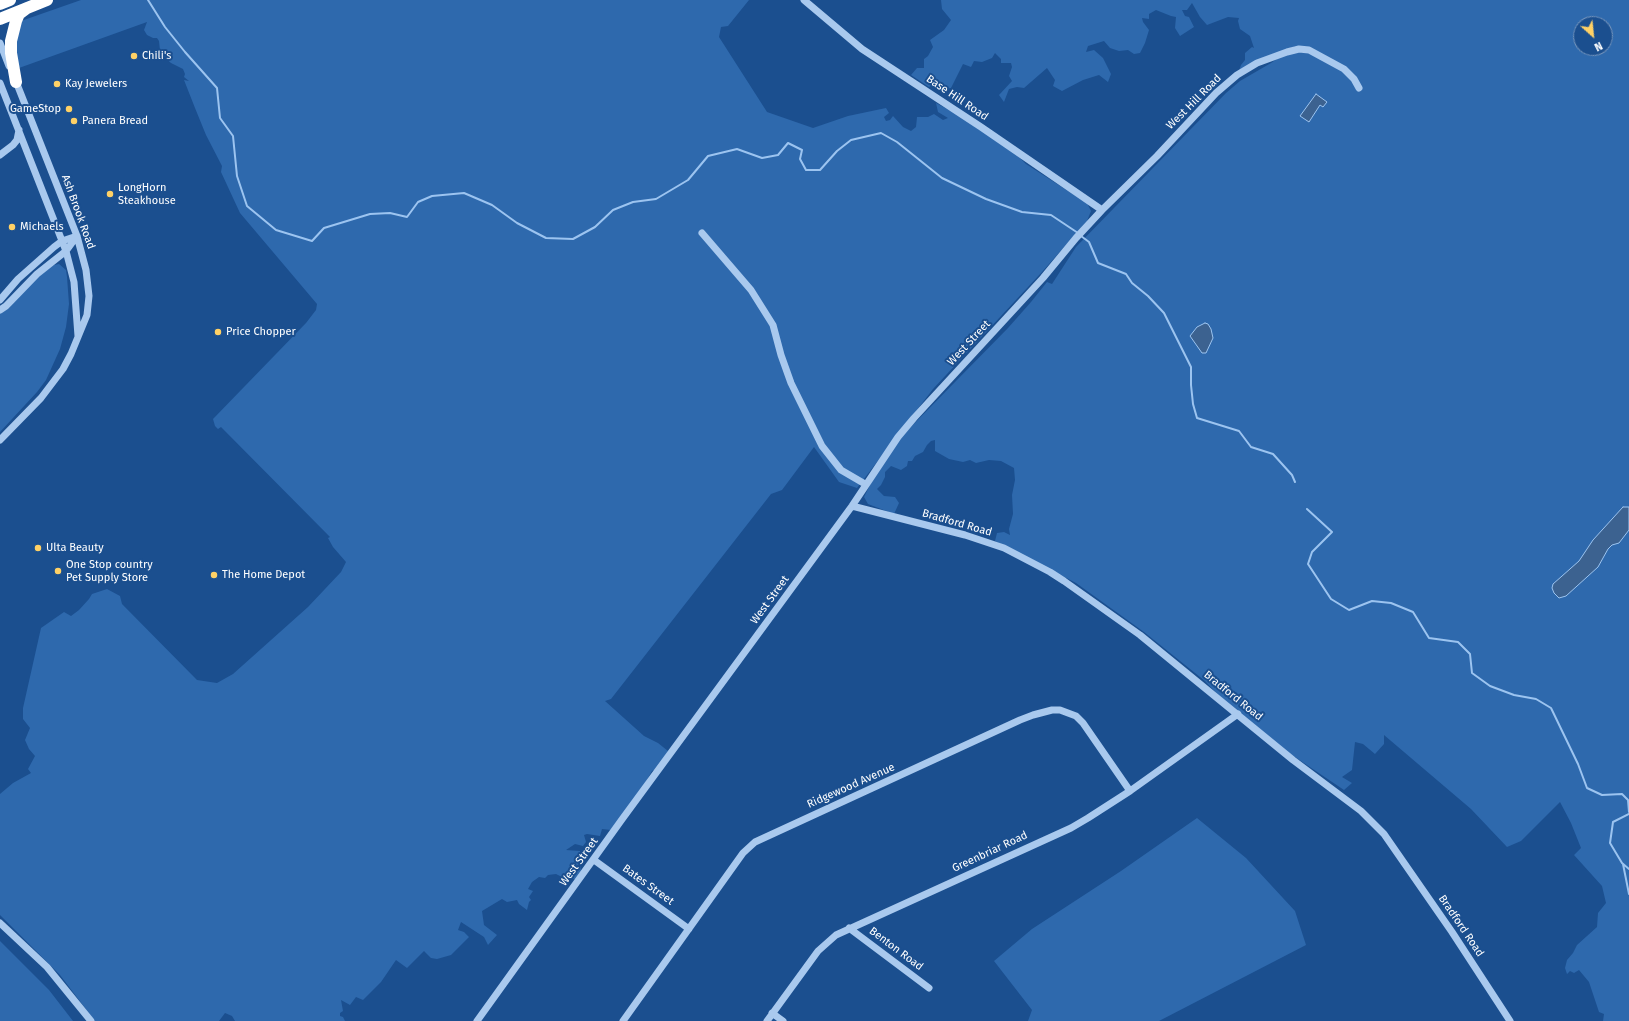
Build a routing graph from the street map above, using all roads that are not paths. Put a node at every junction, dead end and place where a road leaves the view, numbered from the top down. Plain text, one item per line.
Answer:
1 (10, 0) edge
2 (47, 0) edge
3 (804, 0) edge
4 (0, 4) edge
5 (27, 8) junction
6 (0, 19) edge
7 (0, 43) edge
8 (16, 82) junction
9 (0, 83) edge
10 (1359, 88) dead end
11 (19, 130) junction
12 (0, 155) edge
13 (1102, 210) junction
14 (702, 233) dead end
15 (77, 236) junction
16 (62, 241) junction
17 (66, 251) junction
18 (0, 300) edge
19 (0, 310) edge
20 (78, 336) junction
21 (0, 440) edge
22 (865, 484) junction
23 (852, 506) junction
24 (1238, 714) junction
25 (1130, 791) junction
26 (594, 860) junction
27 (0, 923) edge
28 (849, 928) junction
29 (689, 929) junction
30 (929, 988) dead end
31 (772, 1013) junction
32 (91, 1021) edge
33 (477, 1021) edge
34 (623, 1021) edge
35 (767, 1021) edge
36 (783, 1021) edge
37 (1510, 1021) edge

1 - 4 highway
2 - 5 highway
3 - 13 street, Base Hill Road
5 - 6 highway
5 - 8 highway
7 - 8 street, Ash Brook Road
8 - 15 street, Ash Brook Road
9 - 11 street
10 - 13 street, West Hill Road
11 - 12 street
11 - 16 street
13 - 22 street, West Street
14 - 22 street
15 - 16 street
15 - 17 street
15 - 20 street, Ash Brook Road
16 - 17 street
16 - 18 street
17 - 19 street
17 - 20 street
20 - 21 street, Ash Brook Road
22 - 23 street, West Street
23 - 24 street, Bradford Road
23 - 26 street, West Street
24 - 25 street, Greenbriar Road
24 - 37 street, Bradford Road
25 - 28 street, Greenbriar Road
25 - 29 street, Ridgewood Avenue
26 - 29 street, Bates Street
26 - 33 street, West Street
27 - 32 street
28 - 30 street, Benton Road
28 - 31 street, Greenbriar Road
29 - 34 street, Ridgewood Avenue
31 - 35 street, Greenbriar Road
31 - 36 street

